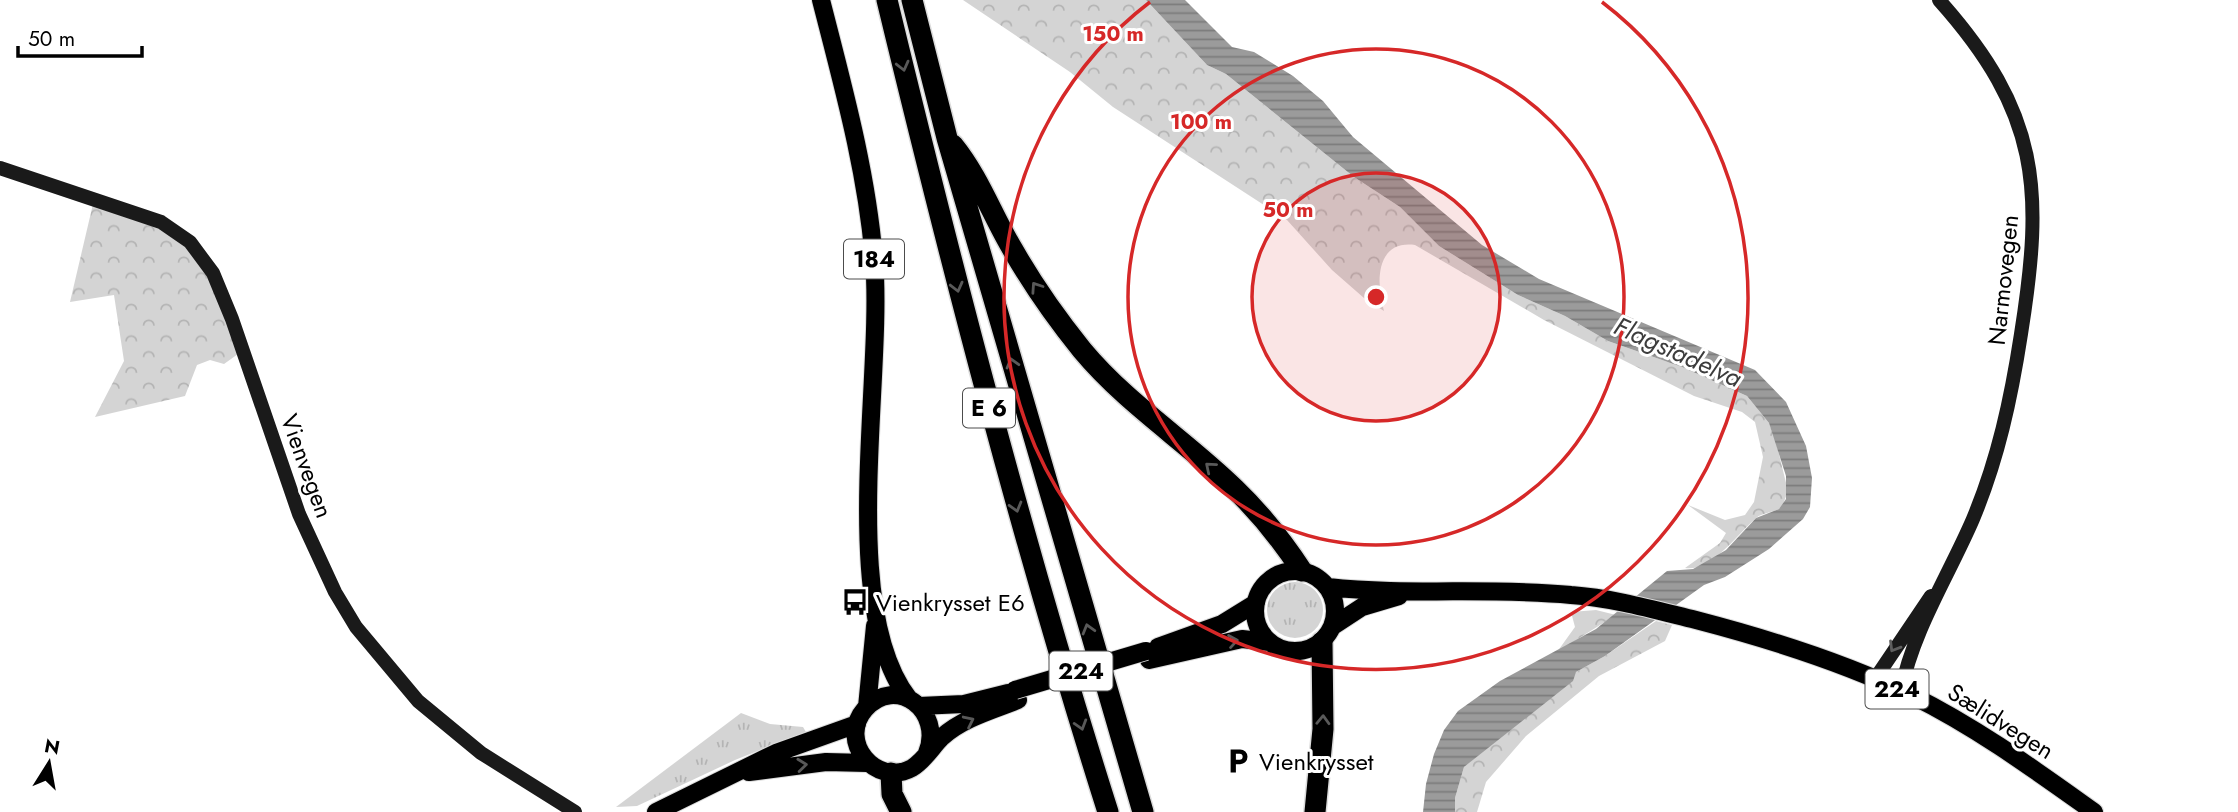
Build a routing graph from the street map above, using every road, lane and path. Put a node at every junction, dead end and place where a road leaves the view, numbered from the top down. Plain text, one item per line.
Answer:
1 (821, 0) edge
2 (887, 0) edge
3 (912, 0) edge
4 (1938, 0) edge
5 (947, 138) junction
6 (0, 168) edge
7 (1302, 571) junction
8 (1944, 578) junction
9 (1328, 587) junction
10 (1408, 592) junction
11 (1256, 603) junction
12 (876, 623) junction
13 (1328, 634) junction
14 (1269, 642) junction
15 (1148, 655) junction
16 (1875, 679) junction
17 (1902, 691) junction
18 (1017, 695) junction
19 (914, 703) junction
20 (867, 707) junction
21 (857, 724) junction
22 (927, 753) junction
23 (867, 762) junction
24 (891, 772) junction
25 (738, 773) junction
26 (575, 812) edge
27 (656, 812) edge
28 (901, 812) edge
29 (1108, 812) edge
30 (1143, 812) edge
31 (1315, 812) edge
32 (2094, 812) edge

1 - 12 main road, 184
2 -> 29 highway, E 6
3 - 5 highway, E 6
4 - 8 main road, Narmovegen
7 -> 5 highway, E 6
30 -> 5 highway, E 6
6 - 26 main road, Vienvegen
7 - 9 main road, 224
7 - 11 main road, 224
8 -> 16 main road, Narmovegen
8 - 17 main road, Narmovegen
9 - 10 main road, 224
9 - 13 main road
10 - 13 main road, 224
10 - 16 main road, Sælidvegen / 224
11 - 14 main road
11 - 15 main road, 224
12 - 19 main road, 184
12 - 20 main road, 184
13 - 14 main road, 224
31 -> 13 highway
15 -> 14 main road, 224
15 - 18 main road, 224, bridge
16 - 17 main road, Sælidvegen / 224
17 - 32 main road, Sælidvegen / 224
18 - 19 main road, 224
22 -> 18 main road, 224
19 - 20 main road, 224
19 - 22 main road
20 - 21 main road
21 - 23 main road
21 - 25 main road
22 - 24 main road, 224
23 - 24 main road
25 -> 23 main road
24 - 28 highway
25 - 27 main road

